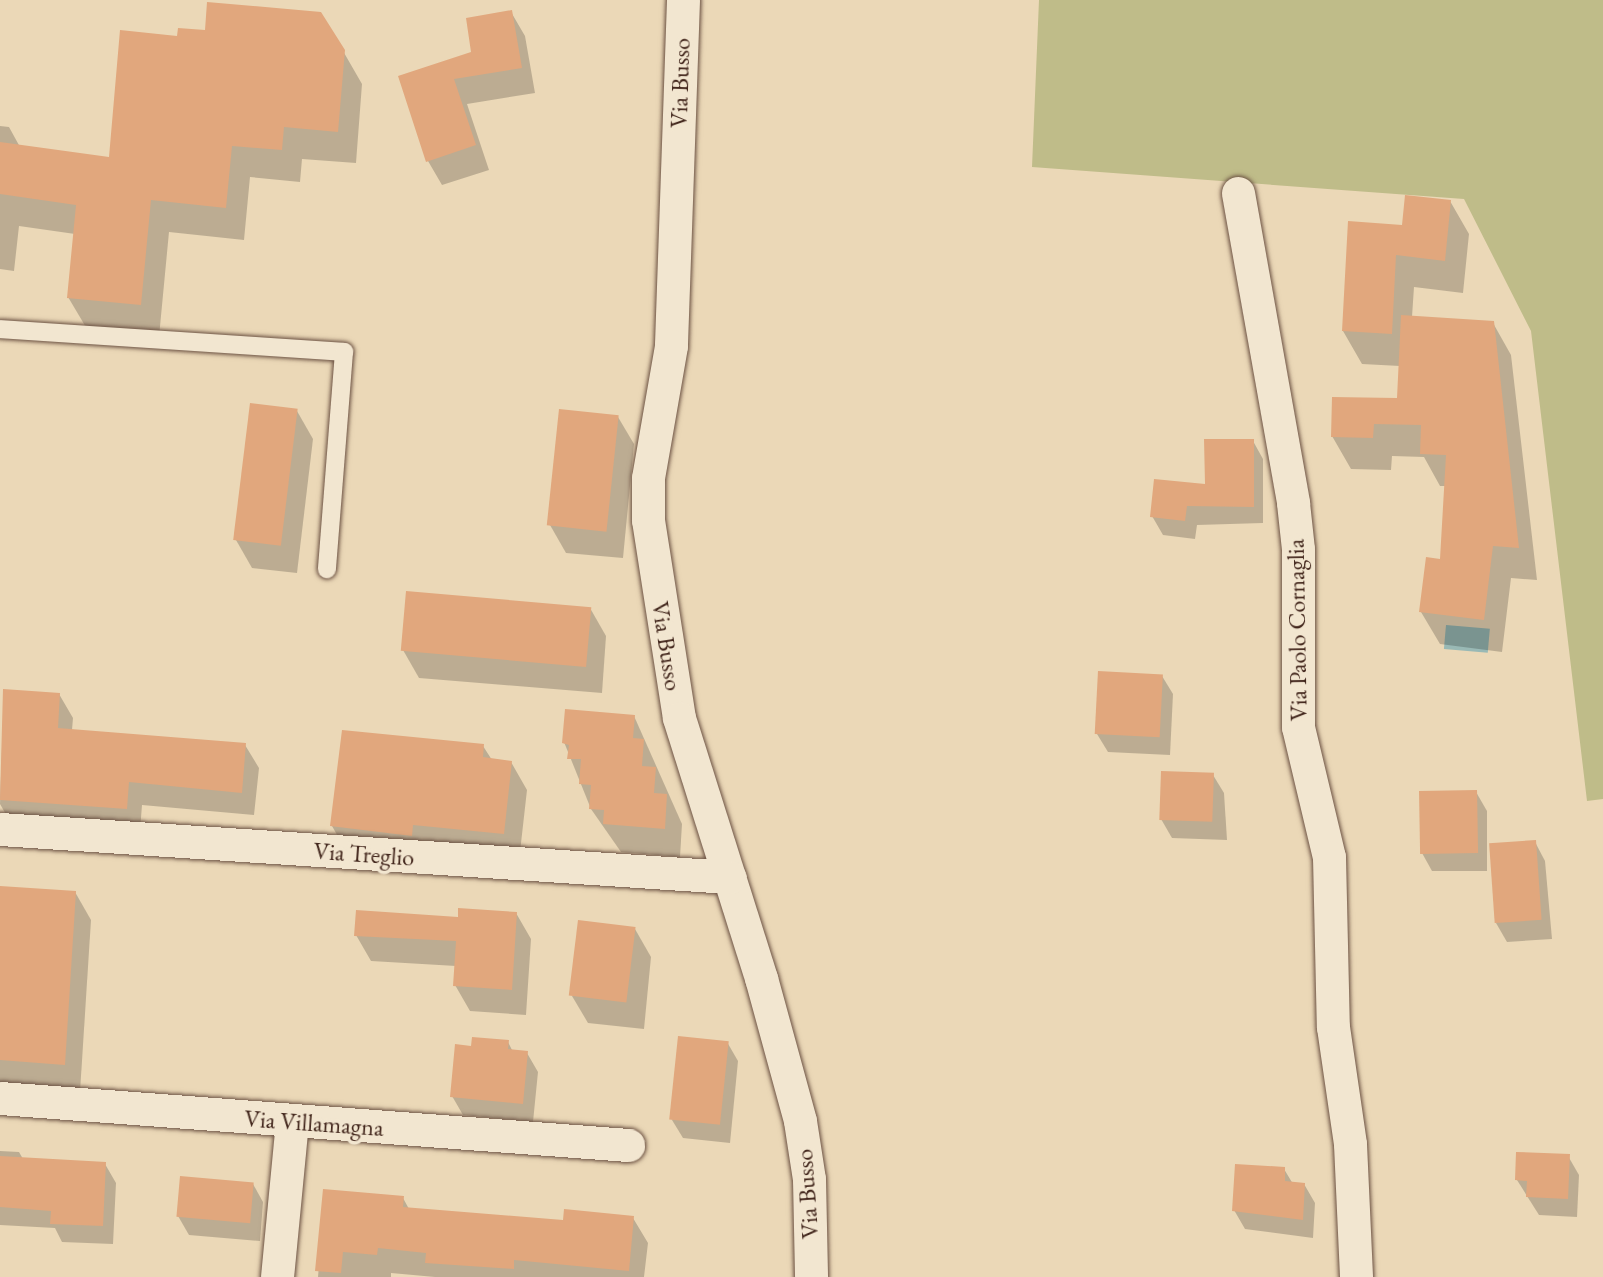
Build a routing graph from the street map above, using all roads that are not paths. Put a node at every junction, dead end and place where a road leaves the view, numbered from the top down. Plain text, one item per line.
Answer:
1 (683, 0) edge
2 (1238, 193) dead end
3 (0, 330) edge
4 (327, 569) dead end
5 (0, 829) edge
6 (729, 877) junction
7 (0, 1098) edge
8 (292, 1122) junction
9 (628, 1145) dead end
10 (277, 1277) edge
11 (811, 1277) edge
12 (1356, 1277) edge

1 - 6 street, Via Busso
2 - 12 street, Via Paolo Cornaglia
3 - 4 lane
5 - 6 street, Via Treglio
6 - 11 street, Via Busso
7 - 8 street, Via Villamagna
8 - 9 street, Via Villamagna
8 - 10 street

